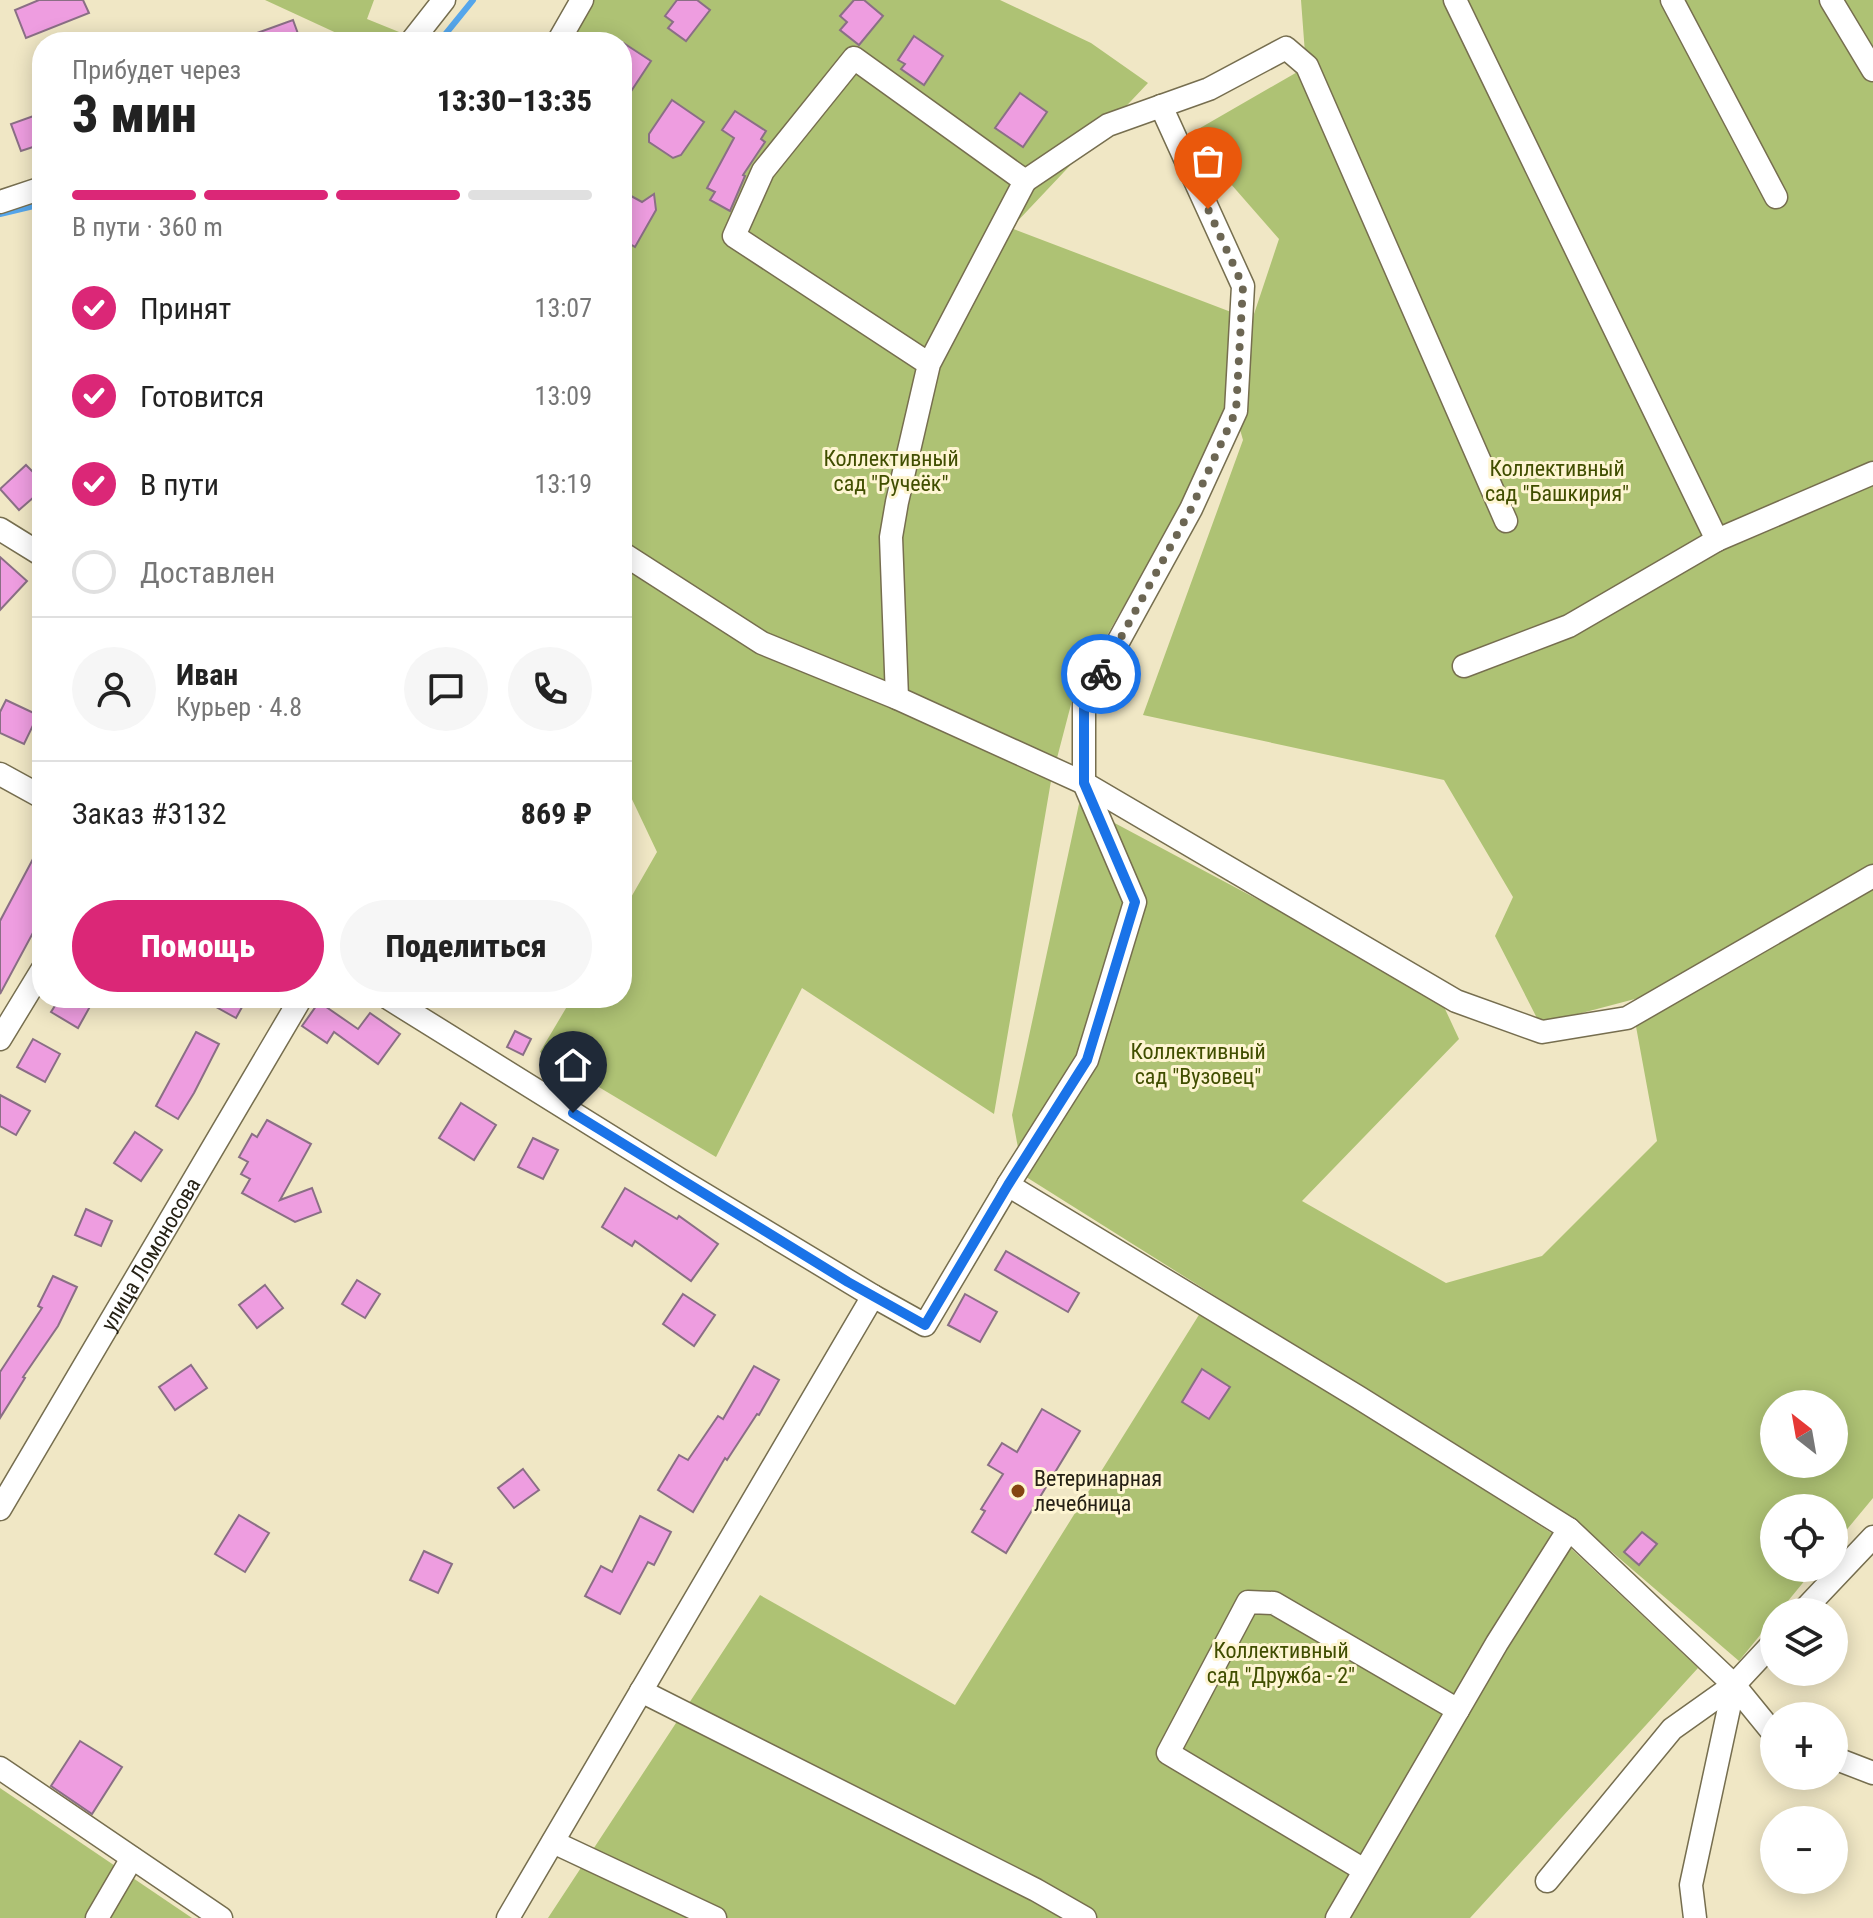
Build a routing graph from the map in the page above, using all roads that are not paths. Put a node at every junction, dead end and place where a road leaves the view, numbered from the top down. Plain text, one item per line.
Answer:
1 (444, 0) edge
2 (582, 0) edge
3 (1455, 0) edge
4 (1672, 0) edge
5 (1831, 0) edge
6 (419, 32) edge
7 (564, 32) edge
8 (1873, 70) edge
9 (1161, 106) junction
10 (1025, 181) junction
11 (32, 191) edge
12 (1776, 197) dead end
13 (0, 202) edge
14 (929, 364) junction
15 (1873, 473) edge
16 (1506, 521) dead end
17 (0, 529) edge
18 (1717, 540) junction
19 (32, 549) edge
20 (632, 559) edge
21 (1464, 666) dead end
22 (897, 698) junction
23 (0, 774) edge
24 (1084, 783) junction
25 (32, 792) edge
26 (1873, 876) edge
27 (32, 986) edge
28 (295, 1008) edge
29 (404, 1008) edge
30 (0, 1039) edge
31 (1008, 1185) junction
32 (873, 1296) junction
33 (0, 1509) edge
34 (1569, 1529) junction
35 (1873, 1537) edge
36 (1815, 1598) edge
37 (1760, 1657) edge
38 (1734, 1685) junction
39 (641, 1691) junction
40 (1458, 1710) junction
41 (1760, 1717) edge
42 (1848, 1763) edge
43 (0, 1768) edge
44 (1873, 1773) edge
45 (553, 1842) junction
46 (132, 1858) junction
47 (1364, 1870) junction
48 (1547, 1881) dead end
49 (97, 1918) edge
50 (221, 1918) edge
51 (508, 1918) edge
52 (715, 1918) edge
53 (1085, 1918) edge
54 (1337, 1918) edge
55 (1695, 1918) edge

1 - 6 street
2 - 7 street
3 - 18 street
4 - 12 street
5 - 8 street
9 - 10 street
9 - 16 street
9 - 24 street
10 - 14 street
10 - 14 street
11 - 13 street
14 - 22 street
15 - 18 street
17 - 19 street
18 - 21 street
20 - 22 street
22 - 24 street
23 - 25 street
24 - 26 street
24 - 31 street
27 - 30 street
28 - 33 street, улица Ломоносова
29 - 32 street
31 - 32 street
31 - 34 street
32 - 39 street
34 - 38 street
34 - 40 street
35 - 36 street
37 - 38 street
38 - 41 street
38 - 48 street
38 - 55 street
39 - 45 street
39 - 53 street
40 - 47 street
40 - 47 street
42 - 44 street
43 - 46 street
45 - 51 street
45 - 52 street
46 - 49 street
46 - 50 street
47 - 54 street

